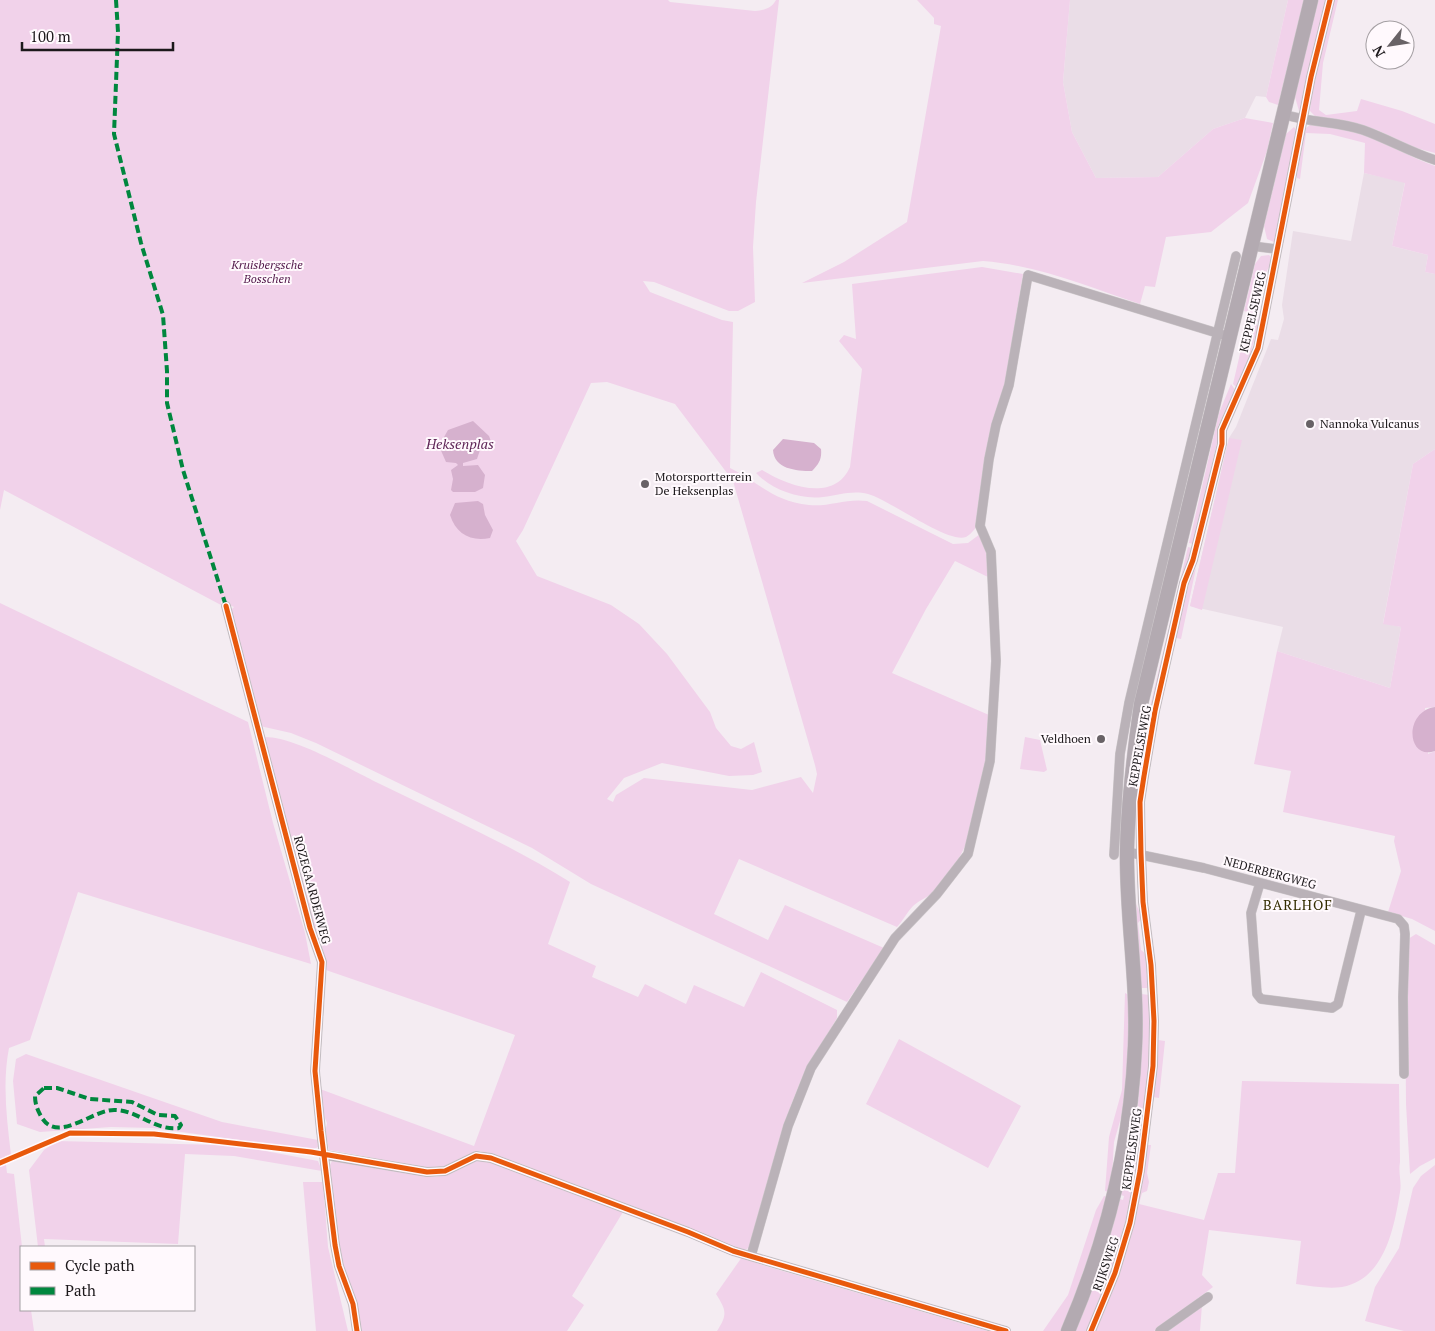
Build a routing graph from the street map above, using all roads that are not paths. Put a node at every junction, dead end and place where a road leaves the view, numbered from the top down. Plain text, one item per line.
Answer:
1 (1311, 0) edge
2 (1330, 0) edge
3 (1283, 114) junction
4 (1303, 120) junction
5 (1435, 160) edge
6 (1252, 246) junction
7 (1276, 249) junction
8 (1236, 256) dead end
9 (1224, 335) junction
10 (226, 606) dead end
11 (1127, 853) junction
12 (1260, 883) junction
13 (1361, 911) junction
14 (1134, 991) junction
15 (1153, 992) junction
16 (1404, 1074) dead end
17 (1123, 1147) joint
18 (325, 1155) junction
19 (1135, 1201) joint
20 (751, 1256) junction
21 (1208, 1297) dead end
22 (357, 1331) edge
23 (1006, 1331) edge
24 (1068, 1331) edge
25 (1091, 1331) edge
26 (1160, 1331) edge

1 - 3 main road, KEPPELSEWEG
2 - 4 street, KEPPELSEWEG
3 - 4 street
3 - 6 main road, KEPPELSEWEG
4 - 5 street
4 - 7 street, KEPPELSEWEG
6 - 7 street
6 - 9 main road, KEPPELSEWEG
7 - 11 street, KEPPELSEWEG
8 - 9 street, KEPPELSEWEG
9 - 11 main road, KEPPELSEWEG
9 - 20 street
10 - 18 street, ROZEGAARDERWEG
11 - 12 street, NEDERBERGWEG
11 - 14 main road, KEPPELSEWEG
11 - 15 street, KEPPELSEWEG
12 - 13 street, NEDERBERGWEG
12 - 13 street
13 - 16 street, NEDERBERGWEG
14 - 15 street
14 - 17 main road, KEPPELSEWEG
15 - 19 street, KEPPELSEWEG
17 - 24 main road, RIJKSWEG
18 - 20 street
18 - 22 street, ROZEGAARDERWEG
19 - 25 street, RIJKSWEG
20 - 23 street
21 - 26 street

